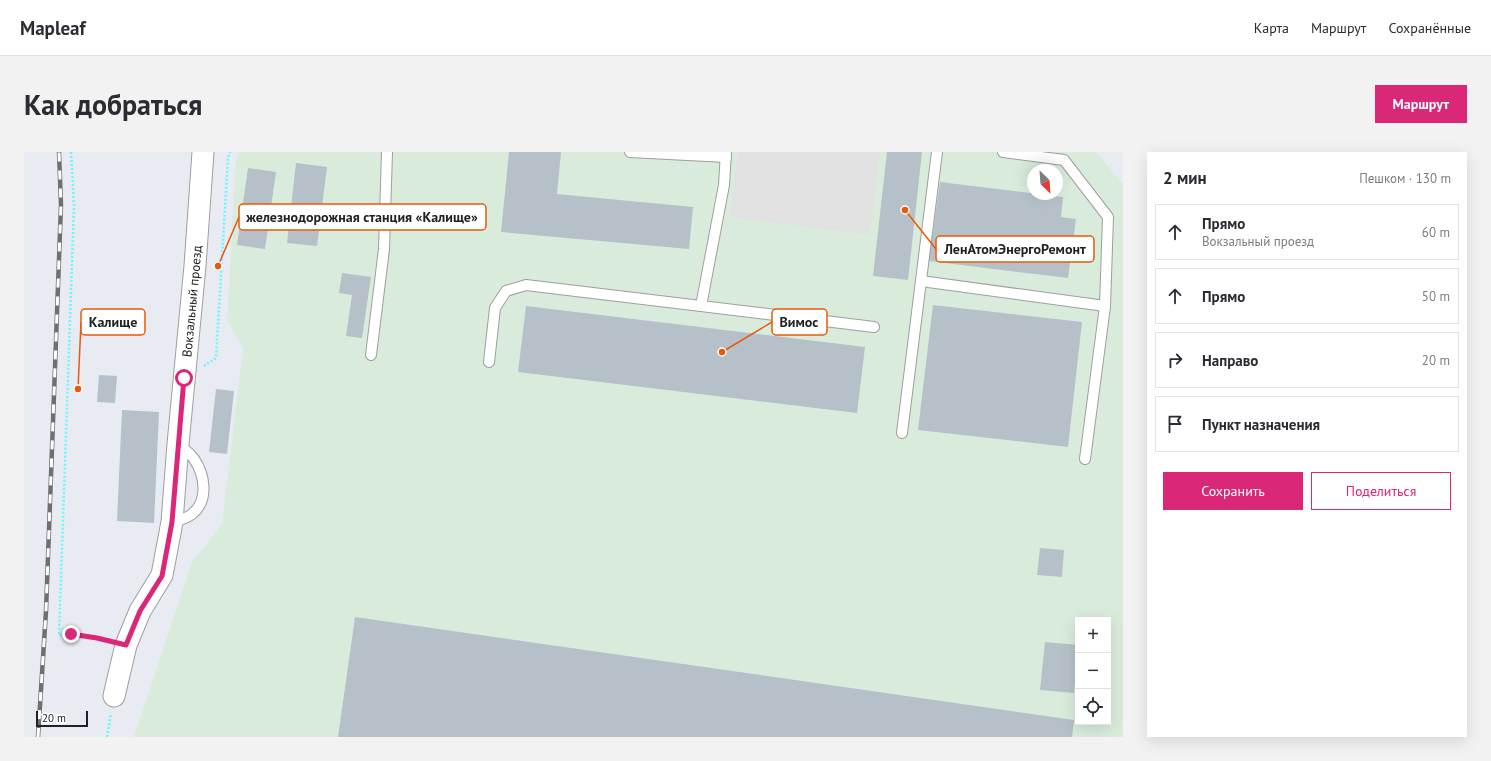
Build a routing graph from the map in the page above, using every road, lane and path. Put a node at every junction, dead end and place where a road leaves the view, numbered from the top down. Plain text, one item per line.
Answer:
1 (71, 152) edge
2 (203, 152) edge
3 (230, 152) edge
4 (387, 152) edge
5 (630, 152) edge
6 (937, 152) edge
7 (1003, 152) edge
8 (726, 154) edge
9 (921, 281) junction
10 (701, 306) junction
11 (1105, 306) junction
12 (874, 327) dead end
13 (371, 355) dead end
14 (489, 362) dead end
15 (184, 378) junction
16 (902, 433) dead end
17 (178, 444) junction
18 (1085, 459) dead end
19 (172, 522) junction
20 (126, 645) junction
21 (114, 696) joint
22 (106, 737) edge

1 - 20 path
2 - 15 street, Вокзальный проезд
3 - 15 path
4 - 13 lane
5 - 8 lane
6 - 9 lane
7 - 11 lane
8 - 10 lane
9 - 11 lane
9 - 16 lane
10 - 12 lane
10 - 14 lane
11 - 18 lane
15 - 17 street, Вокзальный проезд
17 - 19 street, Вокзальный проезд
17 - 19 lane
19 - 20 street, Вокзальный проезд
20 - 21 street, Вокзальный проезд
21 - 22 path

